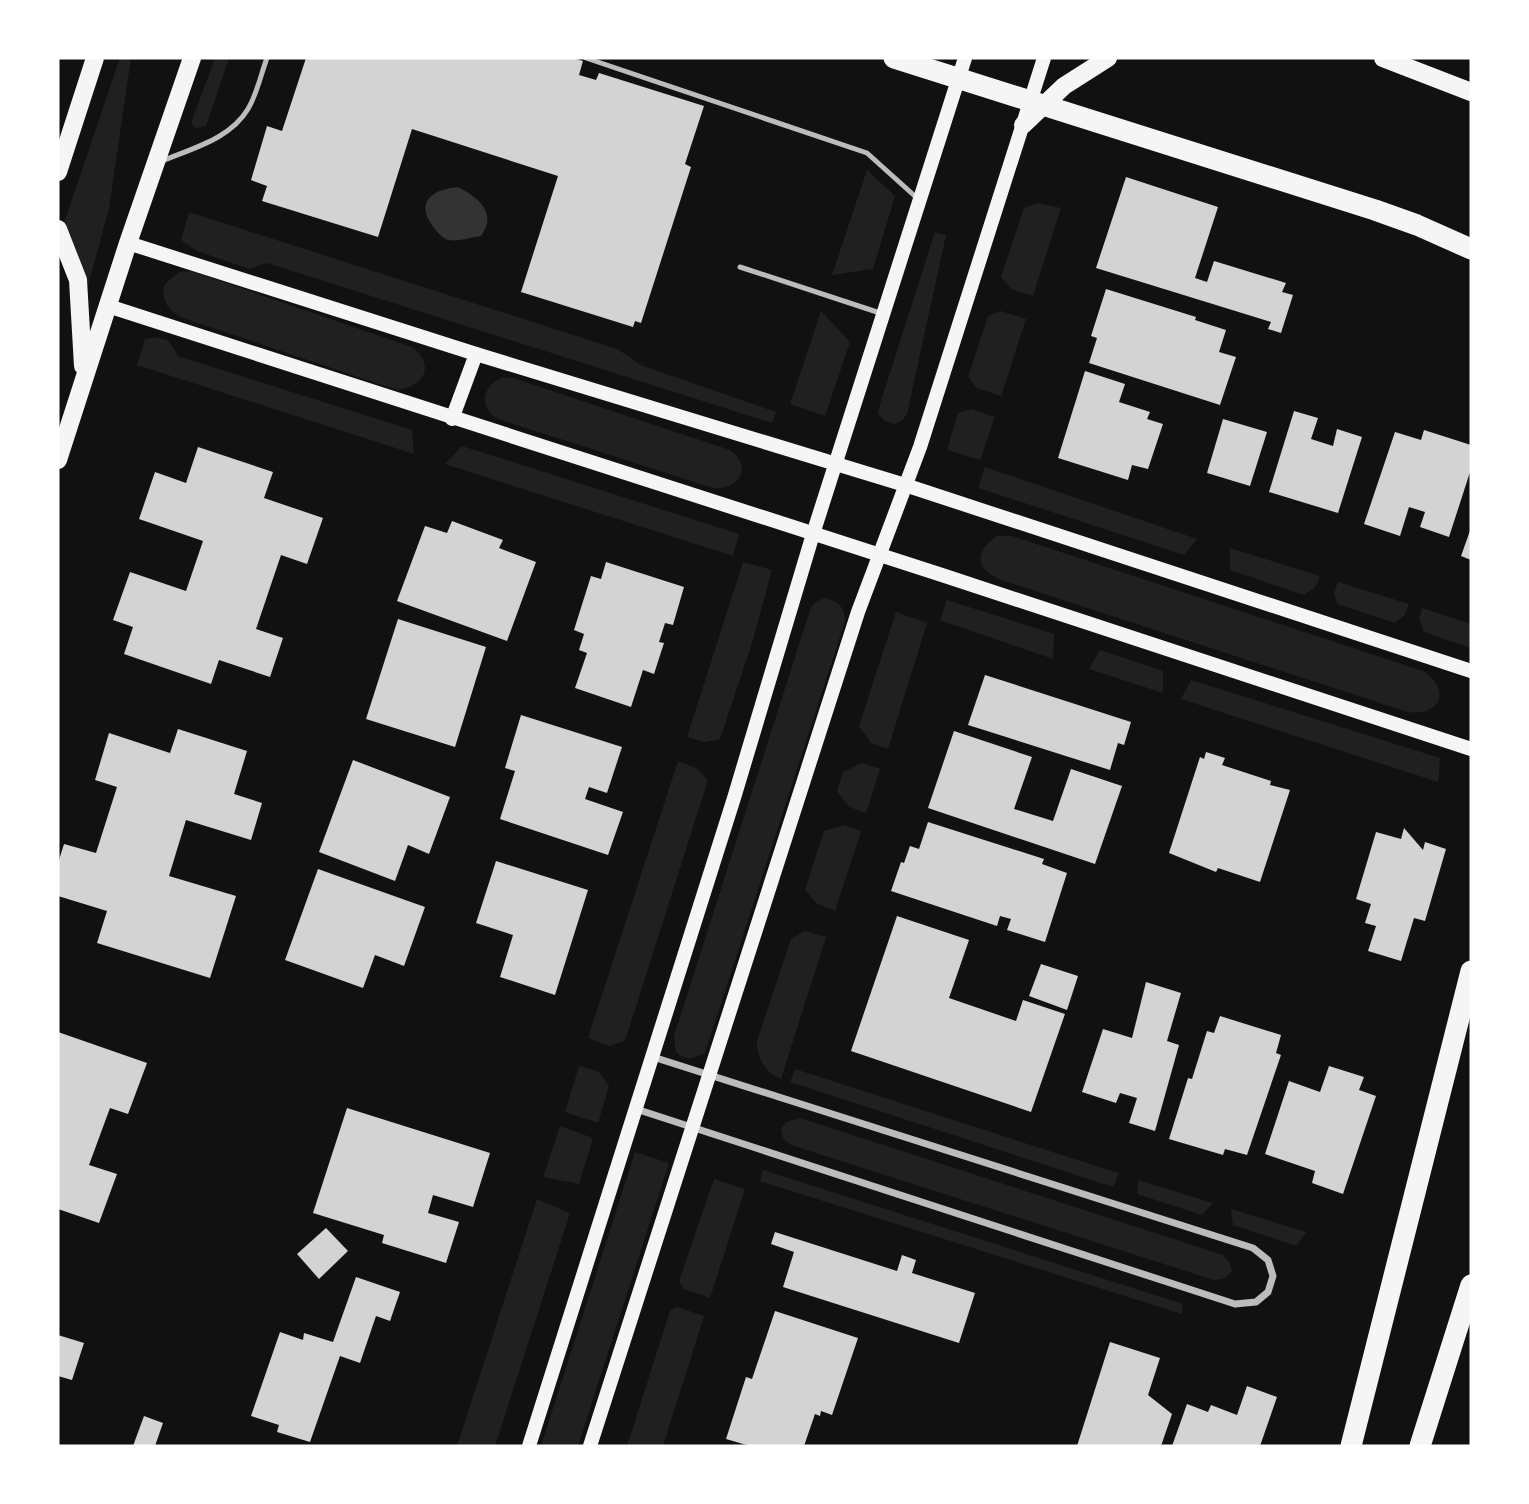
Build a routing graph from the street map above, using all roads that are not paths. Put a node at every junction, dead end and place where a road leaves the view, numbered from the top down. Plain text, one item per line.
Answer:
1 (95, 58) edge
2 (192, 58) edge
3 (267, 58) edge
4 (586, 58) edge
5 (894, 58) edge
6 (965, 58) edge
7 (1044, 58) edge
8 (1108, 58) edge
9 (1383, 58) edge
10 (1471, 92) edge
11 (1023, 125) junction
12 (156, 163) junction
13 (58, 172) edge
14 (919, 200) junction
15 (58, 229) edge
16 (128, 243) junction
17 (1471, 249) edge
18 (740, 267) dead end
19 (108, 306) junction
20 (884, 314) junction
21 (476, 354) junction
22 (84, 377) junction
23 (452, 419) junction
24 (58, 460) edge
25 (836, 464) junction
26 (905, 485) junction
27 (813, 534) junction
28 (880, 556) junction
29 (1471, 671) edge
30 (1471, 749) edge
31 (1471, 971) edge
32 (653, 1057) junction
33 (709, 1075) junction
34 (635, 1109) junction
35 (692, 1128) junction
36 (1471, 1285) edge
37 (528, 1446) edge
38 (590, 1446) edge
39 (1351, 1446) edge
40 (1420, 1446) edge

1 - 13 main road
2 - 12 main road
3 - 12 lane
4 - 14 lane
5 - 17 highway
6 - 14 main road
7 - 11 main road
8 - 11 main road
9 - 10 main road
11 - 26 main road
12 - 16 main road
14 - 20 main road
15 - 22 main road
16 - 19 main road
16 - 21 main road
18 - 20 lane
19 - 22 main road
19 - 23 main road
20 - 25 main road
21 - 23 main road
21 - 25 main road
22 - 24 main road
23 - 27 main road
25 - 26 main road
25 - 27 main road
26 - 28 main road
26 - 29 main road
27 - 28 main road
27 - 32 main road
28 - 30 main road
28 - 33 main road
31 - 39 highway
32 - 33 street
32 - 34 main road
33 - 35 main road
33 - 35 street
34 - 35 street
34 - 37 main road
35 - 38 main road
36 - 40 highway

